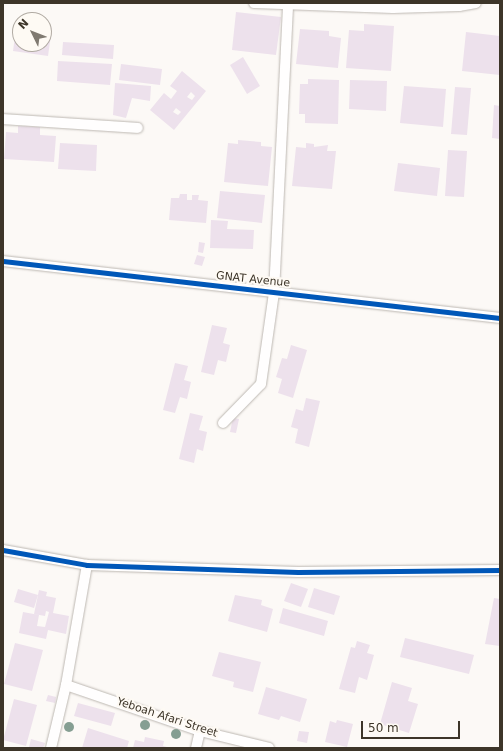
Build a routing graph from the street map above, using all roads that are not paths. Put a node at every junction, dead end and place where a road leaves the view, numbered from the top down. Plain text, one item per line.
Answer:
1 (254, 3) edge
2 (476, 3) edge
3 (288, 6) junction
4 (3, 119) edge
5 (138, 128) dead end
6 (3, 261) edge
7 (274, 292) junction
8 (500, 318) edge
9 (223, 422) dead end
10 (3, 550) edge
11 (87, 564) junction
12 (500, 570) edge
13 (66, 684) junction
14 (200, 730) junction
15 (51, 748) edge
16 (196, 748) edge
17 (269, 748) edge

1 - 3 street
2 - 3 street
3 - 7 street
4 - 5 street
6 - 7 street, GNAT Avenue
7 - 8 street, GNAT Avenue
7 - 9 street
10 - 11 street
11 - 12 street
11 - 13 street
13 - 14 street, Yeboah Afari Street
13 - 15 street
14 - 16 street
14 - 17 street, Yeboah Afari Street

